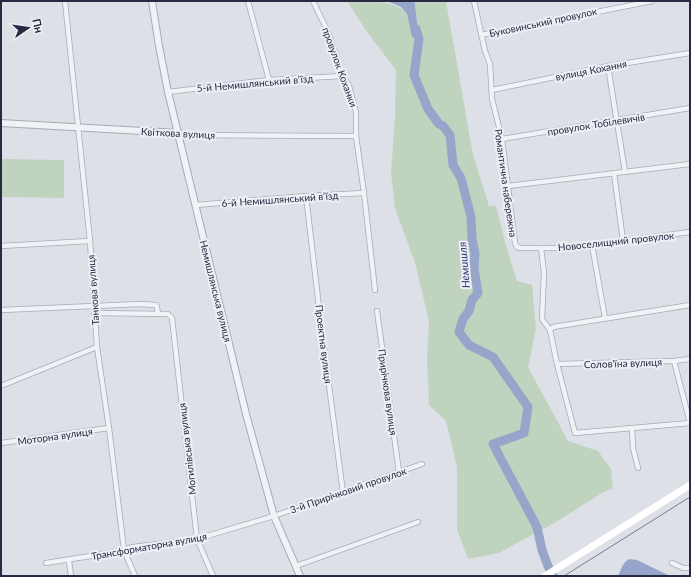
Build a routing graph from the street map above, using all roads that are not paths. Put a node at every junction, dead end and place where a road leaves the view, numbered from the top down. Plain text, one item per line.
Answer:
1 (65, 1) edge
2 (152, 1) edge
3 (248, 1) edge
4 (313, 1) edge
5 (474, 1) edge
6 (652, 1) edge
7 (639, 2) edge
8 (481, 35) junction
9 (690, 53) edge
10 (608, 66) junction
11 (343, 76) junction
12 (269, 80) junction
13 (492, 90) junction
14 (168, 92) junction
15 (690, 108) edge
16 (616, 121) junction
17 (1, 122) edge
18 (78, 126) junction
19 (178, 133) junction
20 (356, 136) junction
21 (502, 139) junction
22 (690, 164) edge
23 (625, 172) junction
24 (614, 173) junction
25 (508, 186) junction
26 (364, 193) junction
27 (306, 196) junction
28 (196, 205) junction
29 (690, 232) edge
30 (90, 241) junction
31 (623, 241) junction
32 (592, 245) junction
33 (1, 246) edge
34 (541, 248) junction
35 (375, 290) dead end
36 (94, 305) junction
37 (690, 305) edge
38 (1, 310) edge
39 (377, 311) dead end
40 (94, 313) junction
41 (158, 314) junction
42 (605, 318) junction
43 (550, 330) junction
44 (97, 347) junction
45 (690, 359) edge
46 (674, 361) junction
47 (557, 364) junction
48 (1, 386) edge
49 (690, 423) edge
50 (109, 428) junction
51 (632, 428) junction
52 (1, 443) edge
53 (422, 464) dead end
54 (638, 468) dead end
55 (399, 472) junction
56 (690, 485) edge
57 (343, 492) junction
58 (274, 516) junction
59 (418, 522) dead end
60 (197, 539) junction
61 (124, 550) junction
62 (69, 561) junction
63 (672, 563) dead end
64 (46, 564) dead end
65 (296, 566) junction
66 (690, 568) edge
67 (71, 576) edge
68 (135, 576) edge
69 (213, 576) edge
70 (300, 576) edge
71 (546, 576) edge

1 - 18 street, Танкова вулиця
2 - 14 street, Немишлянська вулиця
3 - 12 street
4 - 11 street, провулок Коханки
5 - 8 street, Романтична набережна
6 - 7 street, Буковинський провулок
7 - 8 street, Буковинський провулок
8 - 13 street, Романтична набережна
9 - 10 street, вулиця Кохання
10 - 13 street, вулиця Кохання
10 - 16 street
11 - 12 street, 5-й Немишлянський в’їзд
11 - 20 street, провулок Коханки
12 - 14 street, 5-й Немишлянський в’їзд
13 - 21 street, Романтична набережна
14 - 19 street, Немишлянська вулиця
15 - 16 street, провулок Тобілевичів
16 - 21 street, провулок Тобілевичів
16 - 23 street
17 - 18 street, Квіткова вулиця
18 - 19 street, Квіткова вулиця
18 - 30 street, Танкова вулиця
19 - 20 street, Квіткова вулиця
19 - 28 street, Немишлянська вулиця
20 - 26 street
21 - 25 street, Романтична набережна
22 - 23 street
23 - 24 street
24 - 25 street
24 - 31 street
25 - 34 street, Романтична набережна
26 - 27 street, 6-й Немишлянський в’їзд
26 - 35 street
27 - 28 street, 6-й Немишлянський в’їзд
27 - 57 street, Проектна вулиця
28 - 58 street, Немишлянська вулиця
29 - 31 street, Новоселищний провулок
30 - 33 street
30 - 36 street, Танкова вулиця
31 - 32 street, Новоселищний провулок
32 - 34 street, Новоселищний провулок
32 - 42 street
34 - 43 street
36 - 38 street
36 - 40 street, Танкова вулиця
36 - 41 street
37 - 42 street
39 - 55 street, Прирічкова вулиця
40 - 41 street
40 - 44 street, Танкова вулиця
41 - 60 street, Могилівська вулиця
42 - 43 street
43 - 47 street
44 - 48 street
44 - 50 street, Танкова вулиця
45 - 46 street, Солов'їна вулиця
46 - 47 street, Солов'їна вулиця
46 - 49 street
47 - 51 street
49 - 51 street
50 - 52 street, Моторна вулиця
50 - 61 street, Танкова вулиця
51 - 54 street
53 - 55 street, 3-й Прирічковий провулок
55 - 57 street, 3-й Прирічковий провулок
56 - 71 main road
57 - 58 street, 3-й Прирічковий провулок
58 - 60 street, Трансформаторна вулиця
58 - 65 street, Немишлянська вулиця
59 - 65 street
60 - 61 street, Трансформаторна вулиця
60 - 69 street, Могилівська вулиця
61 - 62 street, Трансформаторна вулиця
61 - 68 street, Танкова вулиця
62 - 64 street, Трансформаторна вулиця
62 - 67 street
63 - 66 street
65 - 70 street, Немишлянська вулиця

